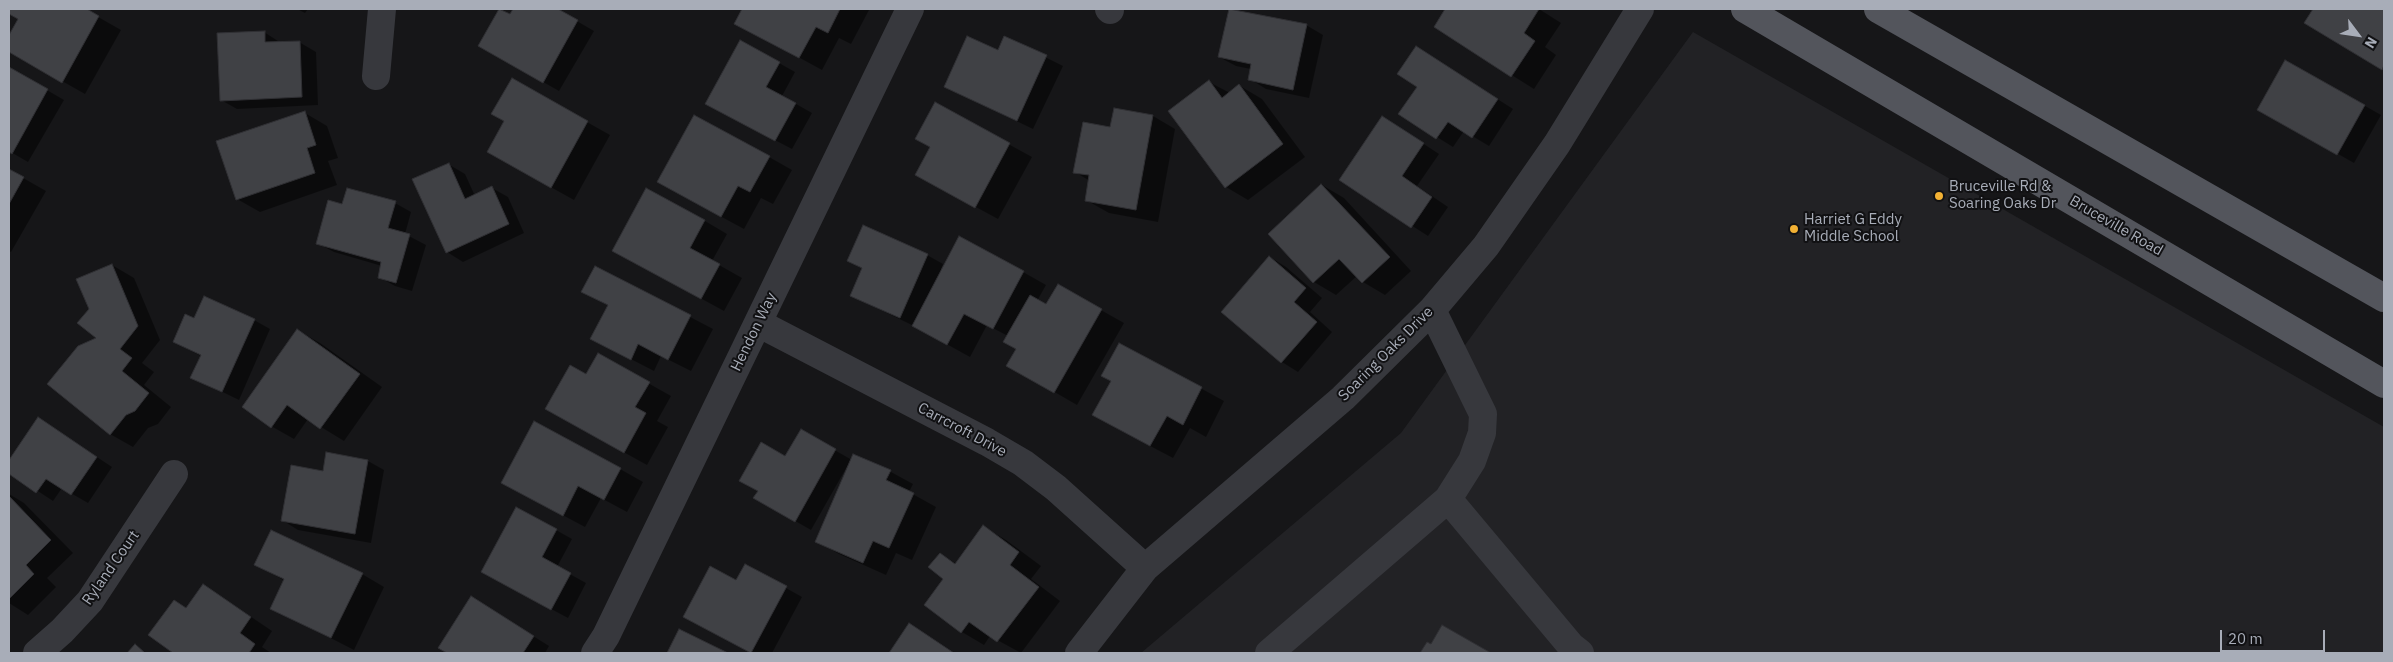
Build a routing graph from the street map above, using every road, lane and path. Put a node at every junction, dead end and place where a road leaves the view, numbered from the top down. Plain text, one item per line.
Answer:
1 (382, 9) edge
2 (910, 9) edge
3 (1640, 9) edge
4 (1745, 9) edge
5 (1878, 9) edge
6 (376, 76) dead end
7 (2384, 298) edge
8 (1432, 310) junction
9 (758, 323) junction
10 (2384, 384) edge
11 (174, 474) dead end
12 (1448, 499) junction
13 (1146, 568) junction
14 (37, 653) edge
15 (596, 653) edge
16 (1079, 653) edge
17 (1269, 653) edge
18 (1580, 653) edge

1 - 6 street
2 - 9 street, Hendon Way
3 - 8 street, Soaring Oaks Drive
4 - 10 main road, Bruceville Road
5 - 7 main road
8 - 12 street
8 - 13 street, Soaring Oaks Drive
9 - 13 street, Carrcroft Drive
9 - 15 street, Hendon Way
11 - 14 street, Ryland Court
12 - 17 street
12 - 18 street
13 - 16 street, Soaring Oaks Drive

